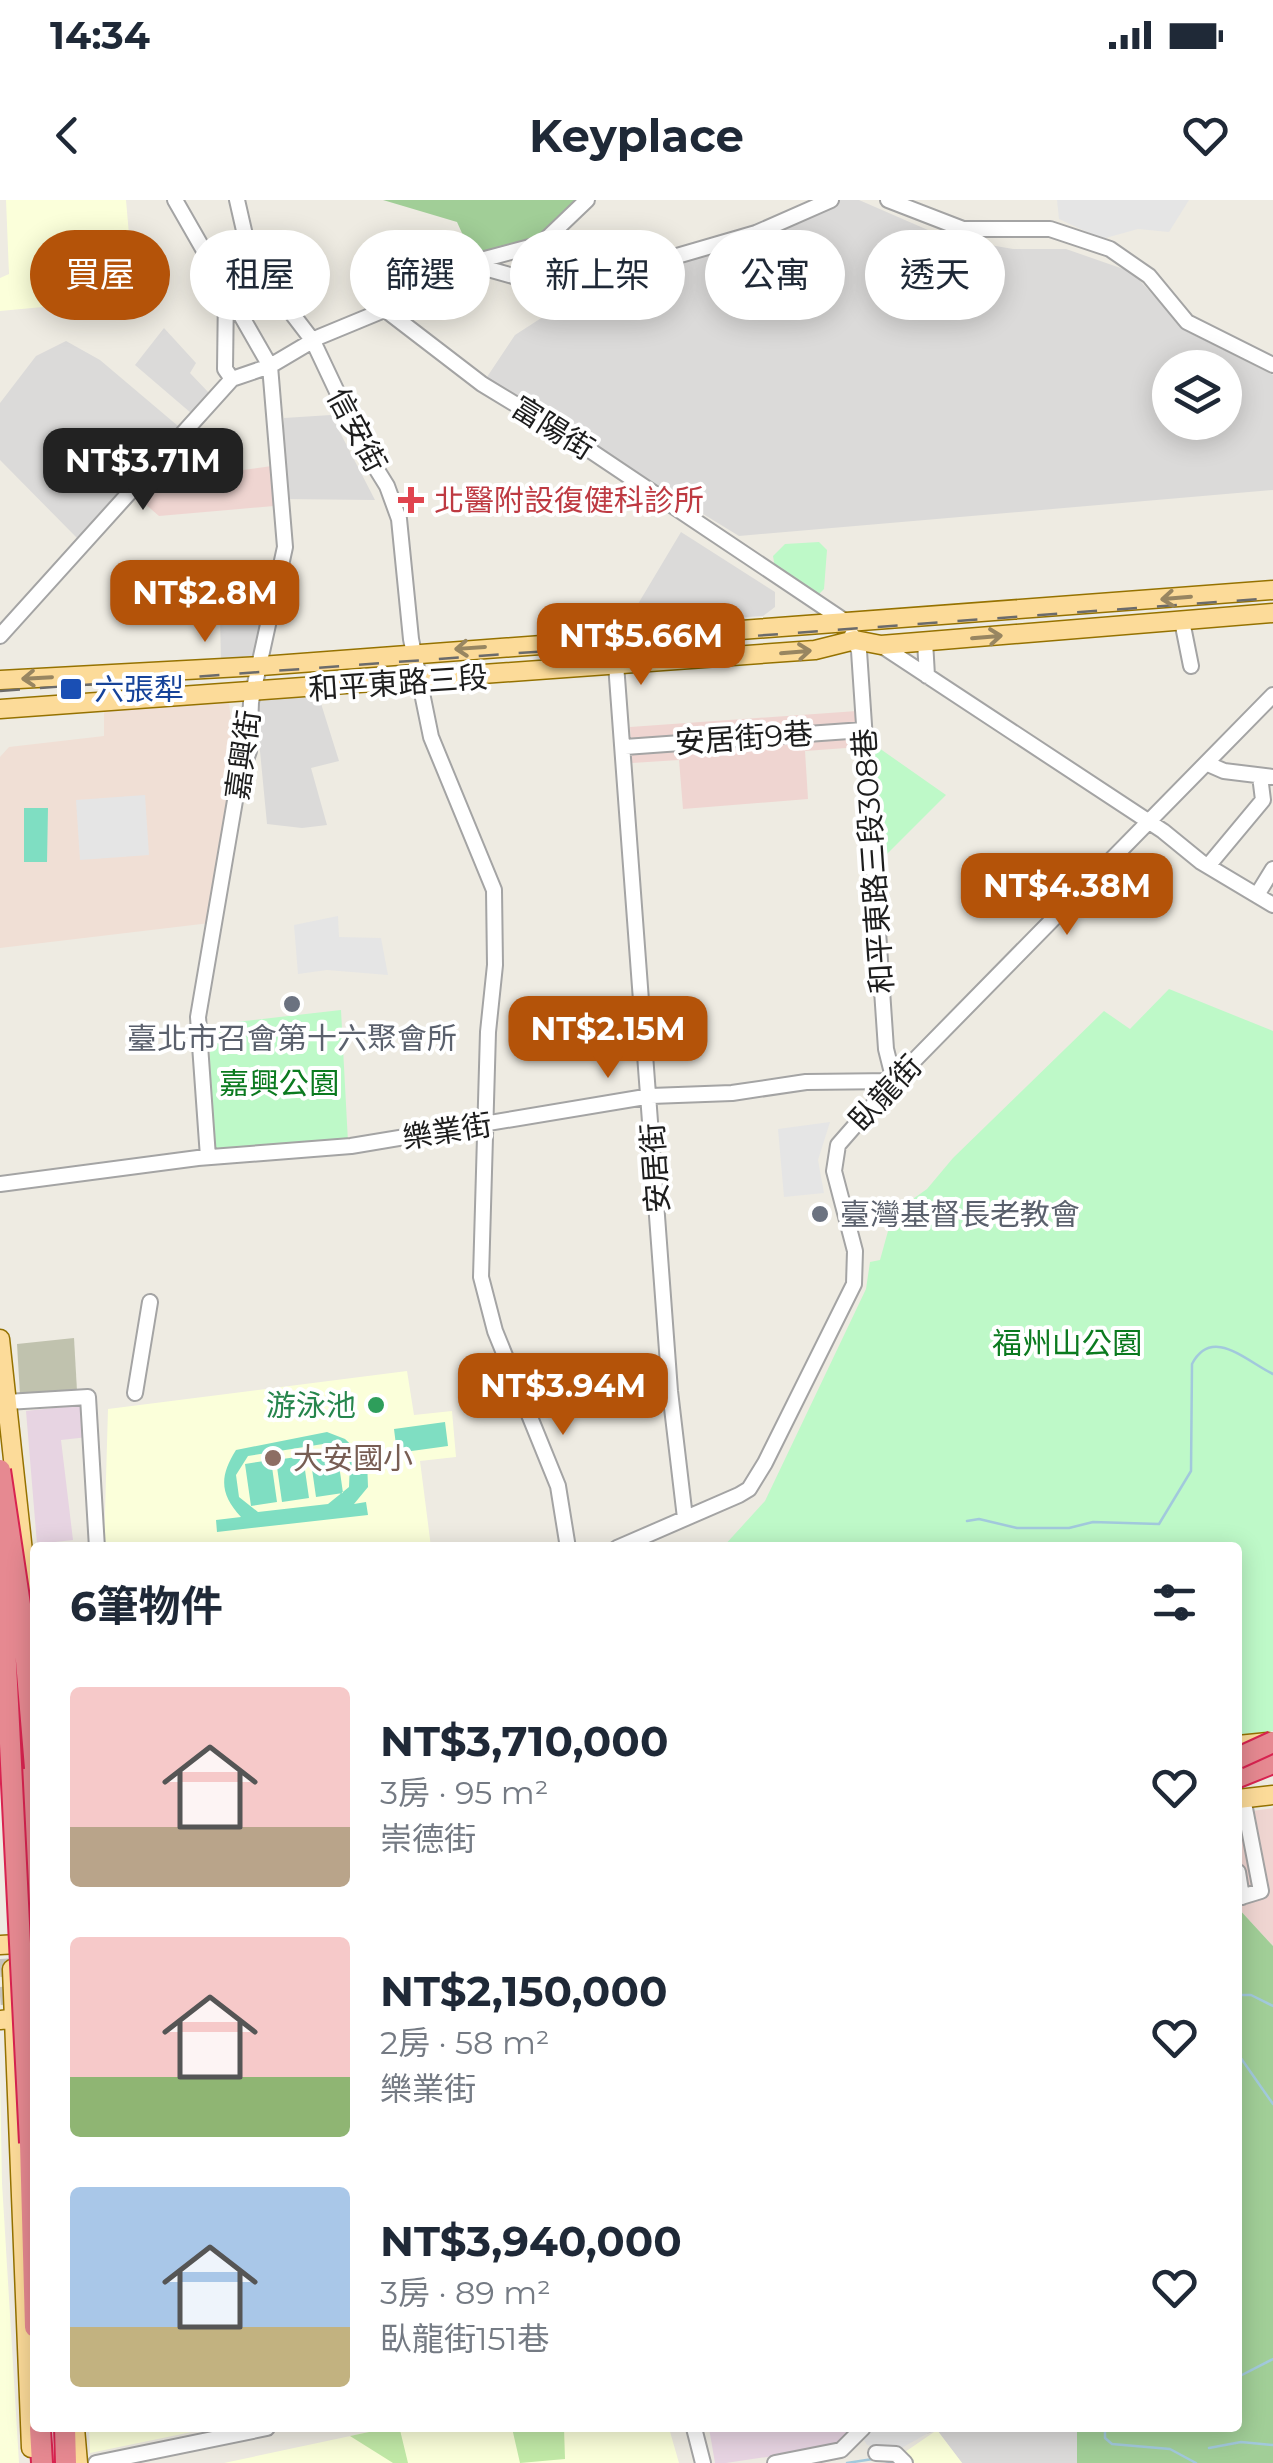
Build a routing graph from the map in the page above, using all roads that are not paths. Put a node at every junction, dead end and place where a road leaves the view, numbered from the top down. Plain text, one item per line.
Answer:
1 (175, 200) edge
2 (237, 200) edge
3 (586, 200) edge
4 (831, 200) edge
5 (888, 200) edge
6 (192, 230) edge
7 (490, 260) edge
8 (490, 270) edge
9 (226, 320) edge
10 (243, 320) edge
11 (357, 320) edge
12 (398, 320) edge
13 (312, 341) junction
14 (1273, 365) edge
15 (270, 366) junction
16 (232, 379) junction
17 (1267, 590) edge
18 (1269, 614) edge
19 (1182, 621) junction
20 (846, 623) junction
21 (0, 636) edge
22 (614, 637) junction
23 (855, 640) junction
24 (925, 642) junction
25 (881, 645) junction
26 (414, 653) junction
27 (261, 666) junction
28 (620, 666) junction
29 (1191, 666) dead end
30 (927, 676) junction
31 (0, 680) edge
32 (419, 682) junction
33 (253, 692) junction
34 (1273, 695) edge
35 (0, 709) edge
36 (862, 730) junction
37 (626, 747) junction
38 (1208, 764) junction
39 (1267, 776) edge
40 (1149, 822) junction
41 (1208, 866) junction
42 (1273, 870) edge
43 (1257, 895) junction
44 (1273, 905) edge
45 (894, 1081) junction
46 (651, 1096) junction
47 (488, 1124) junction
48 (208, 1157) junction
49 (0, 1184) edge
50 (150, 1302) dead end
51 (0, 1339) edge
52 (135, 1393) dead end
53 (7, 1402) junction
54 (0, 1470) edge
55 (8, 1496) edge
56 (685, 1518) junction
57 (0, 1532) edge
58 (0, 1542) edge
59 (97, 1542) edge
60 (567, 1542) edge
61 (631, 1542) edge
62 (25, 1568) junction
63 (30, 1606) edge
64 (0, 1692) edge
65 (30, 1708) edge
66 (1273, 1742) edge
67 (1242, 1745) edge
68 (1242, 1756) edge
69 (1273, 1763) edge
70 (1242, 1775) edge
71 (1273, 1795) edge
72 (1242, 1799) edge
73 (1242, 1808) edge
74 (30, 1875) edge
75 (1242, 1896) edge
76 (6, 1945) edge
77 (6, 2020) edge
78 (30, 2143) edge
79 (30, 2429) edge
80 (30, 2432) edge
81 (40, 2432) edge
82 (56, 2432) edge
83 (65, 2432) edge
84 (76, 2432) edge
85 (247, 2432) edge
86 (695, 2432) edge
87 (860, 2432) edge
88 (876, 2453) dead end
89 (901, 2459) edge
90 (32, 2463) edge
91 (42, 2463) edge
92 (57, 2463) edge
93 (66, 2463) edge
94 (78, 2463) edge
95 (96, 2463) edge
96 (702, 2463) edge
97 (775, 2463) edge

1 - 6 street, 嘉興街
2 - 13 street, 信安街
3 - 7 street
4 - 8 street
5 - 14 street
9 - 16 street
10 - 15 street, 嘉興街
11 - 13 street
12 - 20 street, 富陽街
13 - 15 street
13 - 26 street, 信安街
15 - 16 street
15 - 27 street, 嘉興街
16 - 21 street
17 - 18 main road
17 -> 20 main road, 和平東路三段
18 - 19 main road, 和平東路三段
24 -> 19 main road, 和平東路三段
19 - 29 street
20 - 22 main road, 和平東路三段
20 - 23 street
20 - 25 street, 富陽街
22 -> 26 main road, 和平東路三段
22 - 28 street, 安居街
23 - 25 main road, 和平東路三段
28 -> 23 main road, 和平東路三段
23 - 36 street, 和平東路三段308巷
24 - 25 main road, 和平東路三段
24 - 30 street
25 - 30 street, 富陽街
26 - 27 main road, 和平東路三段
26 - 32 street, 信安街
27 -> 31 main road, 和平東路三段
27 - 33 street, 嘉興街
28 - 32 main road, 和平東路三段
28 - 37 street, 安居街
30 - 40 street, 富陽街
32 - 33 main road, 和平東路三段
32 - 47 street, 信安街
33 - 35 main road, 和平東路三段
33 - 48 street, 嘉興街
34 - 38 street, 臥龍街
36 - 37 street, 安居街9巷
36 - 45 street, 和平東路三段308巷
37 - 46 street, 安居街
38 - 39 street
38 - 40 street, 臥龍街
39 - 41 street
40 - 41 street, 富陽街
40 - 45 street, 臥龍街
41 - 43 street, 富陽街
42 - 43 street
43 - 44 street, 富陽街
45 - 46 street, 樂業街
45 - 56 street, 臥龍街
46 - 47 street, 樂業街
46 - 56 street, 安居街
47 - 48 street, 樂業街
47 - 60 street, 信安街
48 - 49 street, 樂業街
50 - 52 street
51 - 53 main road
53 - 55 main road
53 - 59 street
54 - 55 highway, bridge
55 - 58 highway, bridge
55 - 62 main road
55 - 65 highway, bridge
56 - 61 street, 臥龍街
57 - 62 main road
57 - 74 highway
58 - 78 highway, bridge
62 - 63 main road
64 - 76 main road
66 - 67 main road
66 - 68 highway, bridge
69 - 70 highway
71 - 72 main road
73 - 75 street
76 - 77 main road
77 - 79 main road
80 - 90 main road
81 - 91 highway
82 - 92 main road
83 - 93 highway
84 - 94 main road
85 - 95 street
86 - 96 street
87 - 97 street
88 - 89 street

